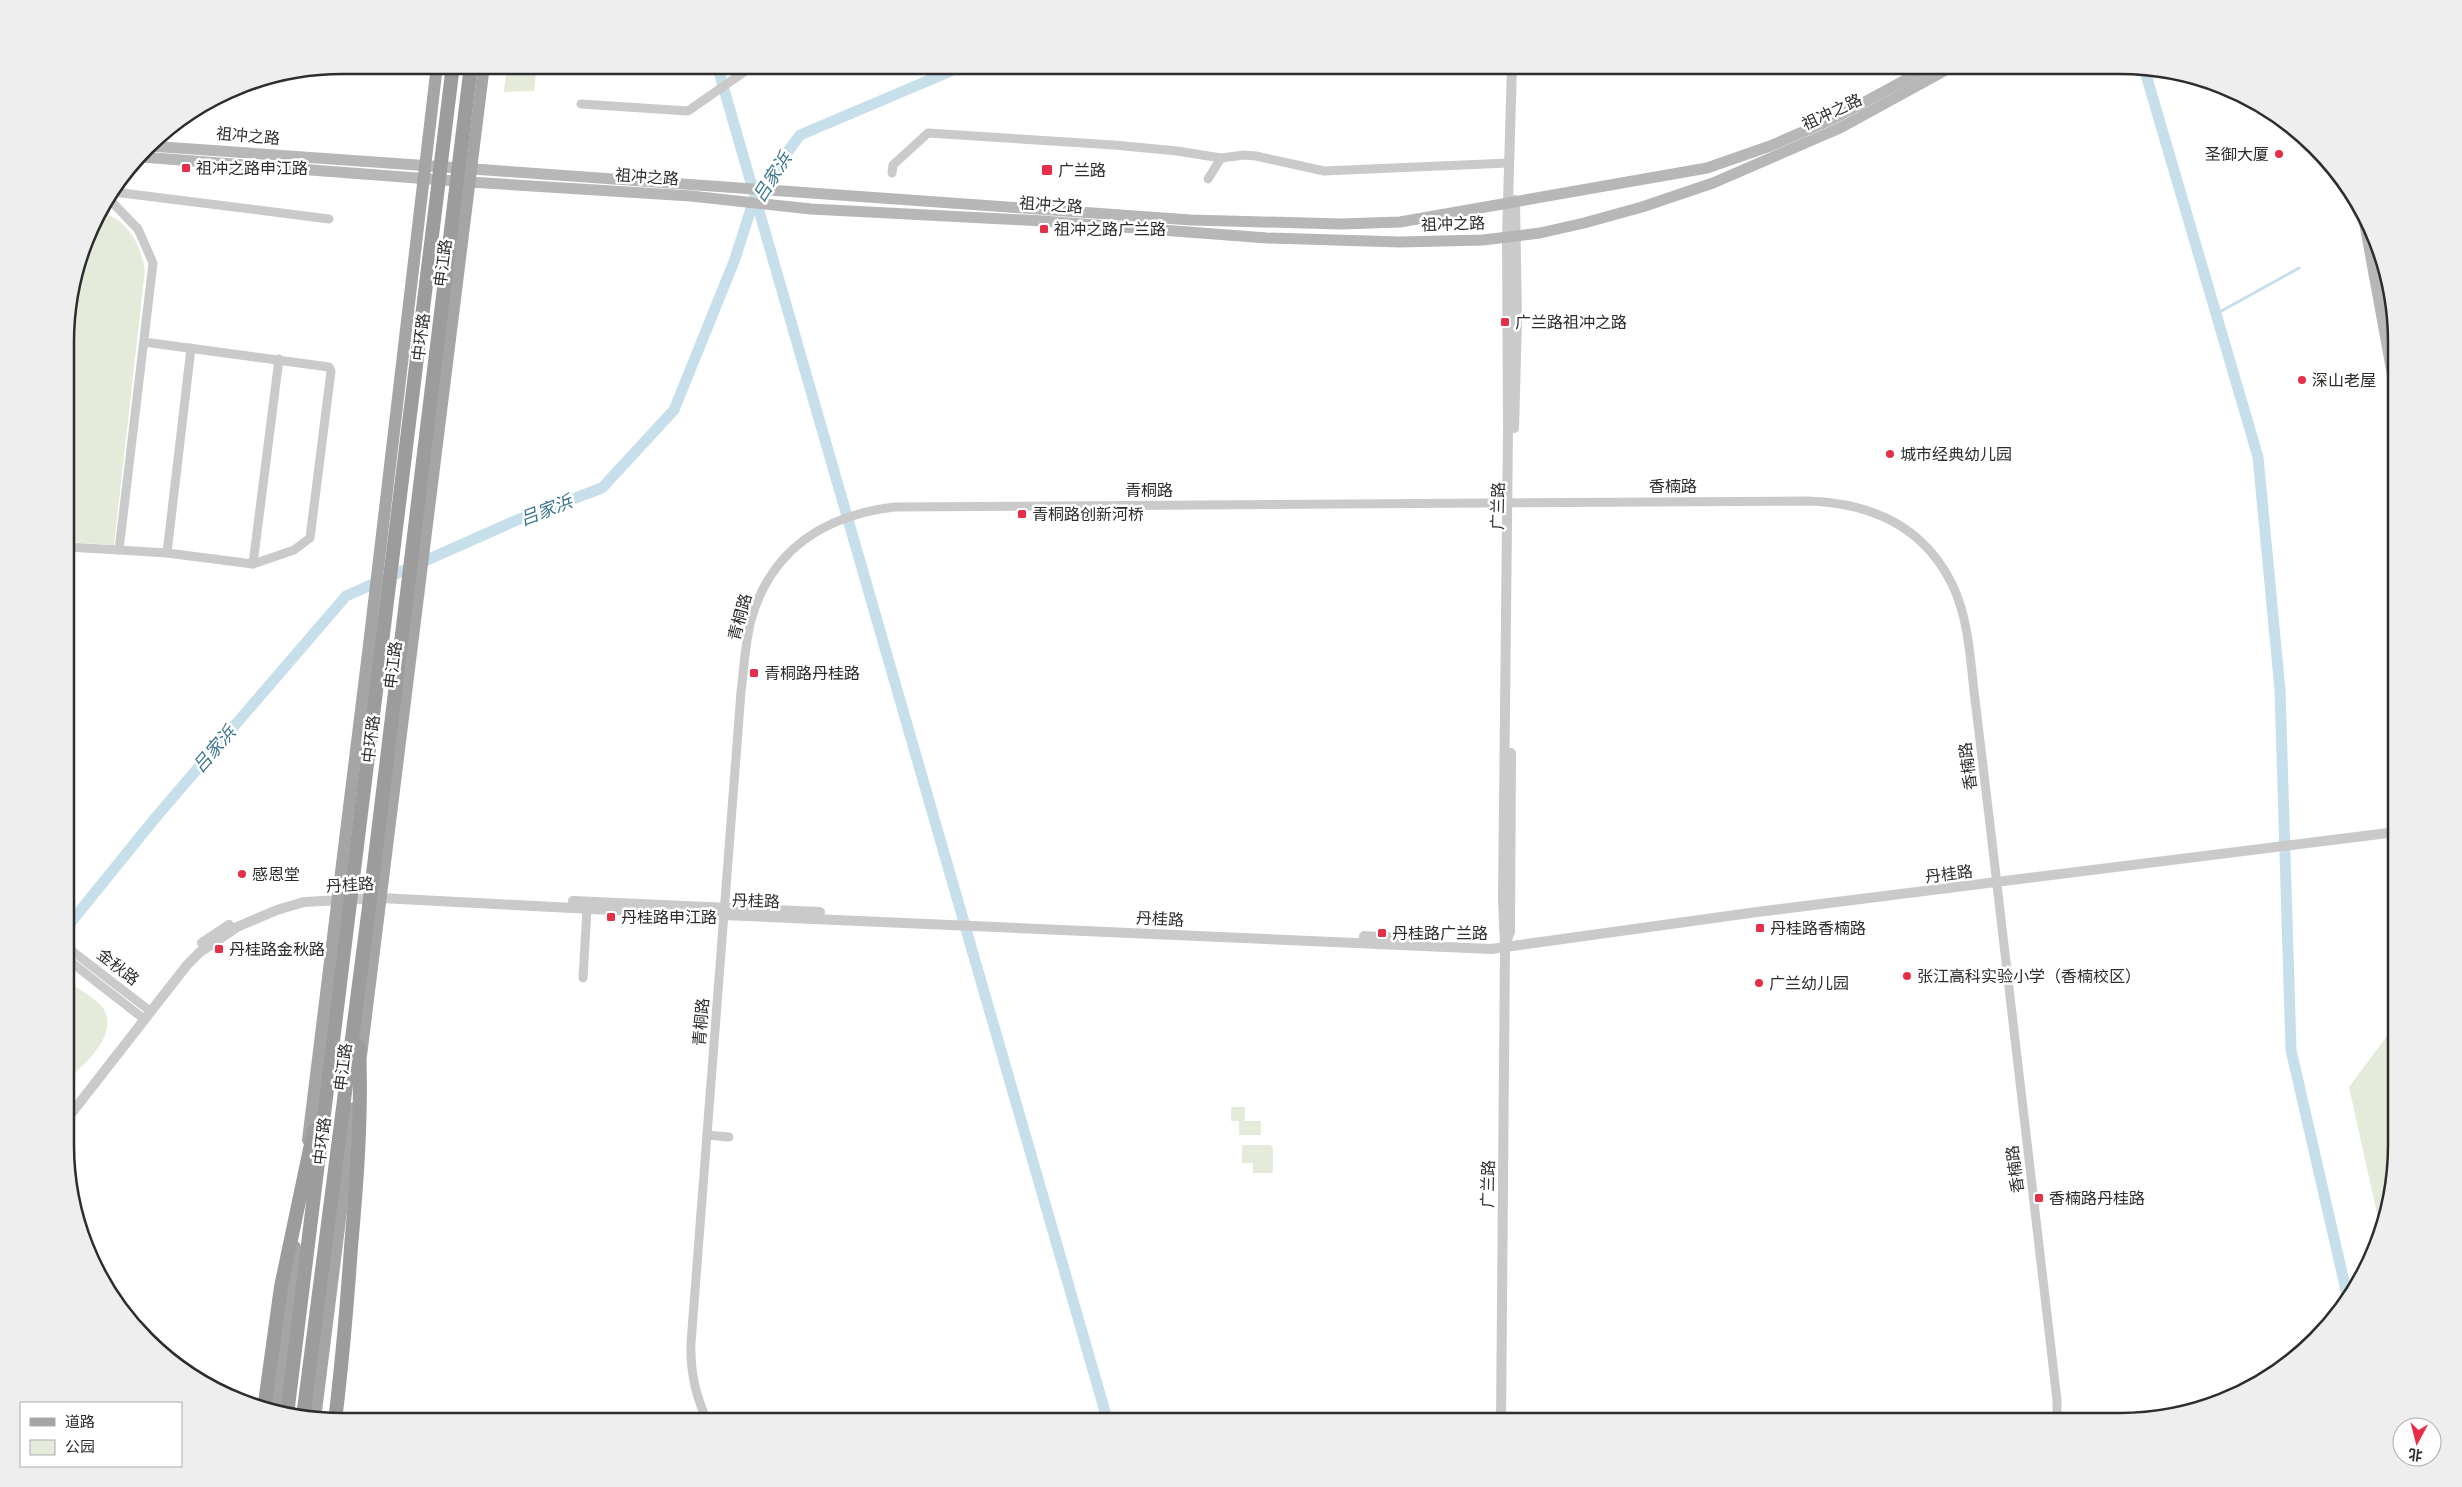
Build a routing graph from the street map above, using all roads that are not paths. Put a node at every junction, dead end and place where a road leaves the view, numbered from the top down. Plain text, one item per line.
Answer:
1 (436, 74) edge
2 (452, 74) edge
3 (471, 74) edge
4 (483, 74) edge
5 (743, 74) edge
6 (1512, 74) edge
7 (1517, 74) edge
8 (1916, 74) edge
9 (1939, 74) edge
10 (581, 104) dead end
11 (158, 147) edge
12 (147, 157) edge
13 (1220, 158) junction
14 (1509, 163) junction
15 (423, 173) junction
16 (892, 174) dead end
17 (470, 176) junction
18 (1208, 179) dead end
19 (693, 190) junction
20 (119, 193) edge
21 (1512, 202) junction
22 (113, 203) edge
23 (329, 219) dead end
24 (1512, 237) junction
25 (2367, 237) edge
26 (144, 342) junction
27 (191, 348) junction
28 (2388, 350) edge
29 (279, 359) junction
30 (1510, 502) junction
31 (74, 547) edge
32 (119, 550) junction
33 (168, 553) junction
34 (253, 564) junction
35 (2388, 833) edge
36 (1997, 883) junction
37 (382, 894) junction
38 (338, 897) junction
39 (587, 909) junction
40 (725, 911) junction
41 (1505, 946) junction
42 (74, 952) edge
43 (74, 964) edge
44 (583, 978) dead end
45 (357, 1006) junction
46 (144, 1013) junction
47 (331, 1053) junction
48 (74, 1101) edge
49 (74, 1109) edge
50 (707, 1135) junction
51 (729, 1137) dead end
52 (265, 1402) edge
53 (275, 1405) edge
54 (288, 1408) edge
55 (303, 1410) edge
56 (316, 1412) edge
57 (336, 1413) edge
58 (704, 1413) edge
59 (1501, 1413) edge
60 (2056, 1413) edge

1 - 15 main road, 申江路
2 - 47 highway, 中环路
3 - 45 highway, 中环路
4 - 17 main road, 申江路
5 - 10 street
6 - 14 street, 广兰路
7 - 21 street, 广兰路
8 - 21 main road, 祖冲之路
9 - 24 main road, 祖冲之路
11 - 15 main road, 祖冲之路
12 - 15 main road, 祖冲之路
13 - 14 street
13 - 16 street
13 - 18 street
14 - 21 street, 广兰路
15 - 17 main road, 祖冲之路
15 - 38 main road, 申江路
17 - 19 main road, 祖冲之路
17 - 37 main road, 申江路
19 - 21 main road, 祖冲之路
19 - 24 main road, 祖冲之路
20 - 23 street
21 - 24 street, 广兰路
22 - 26 street
24 - 30 street, 广兰路
25 - 28 main road
26 - 27 street
26 - 32 street
27 - 29 street
27 - 33 street
29 - 34 street
29 - 34 street
30 - 36 street, 香楠路
30 - 40 street, 青桐路
30 - 41 street, 广兰路
31 - 32 street
32 - 33 street
33 - 34 street
35 - 36 street, 丹桂路
36 - 41 street, 丹桂路
36 - 60 street, 香楠路
37 - 38 street, 丹桂路
37 - 39 street, 丹桂路
37 - 40 street, 丹桂路
37 - 56 main road, 申江路
38 - 46 street, 丹桂路
38 - 53 main road, 申江路
39 - 40 street, 丹桂路
39 - 44 street
40 - 41 street, 丹桂路
40 - 50 street, 青桐路
41 - 59 street, 广兰路
42 - 46 street, 金秋路
43 - 46 street, 金秋路
45 - 55 highway, 中环路
45 - 57 highway
46 - 48 street, 丹桂路
46 - 49 street, 丹桂路
47 - 52 highway
47 - 54 highway, 中环路
50 - 51 street
50 - 58 street, 青桐路

